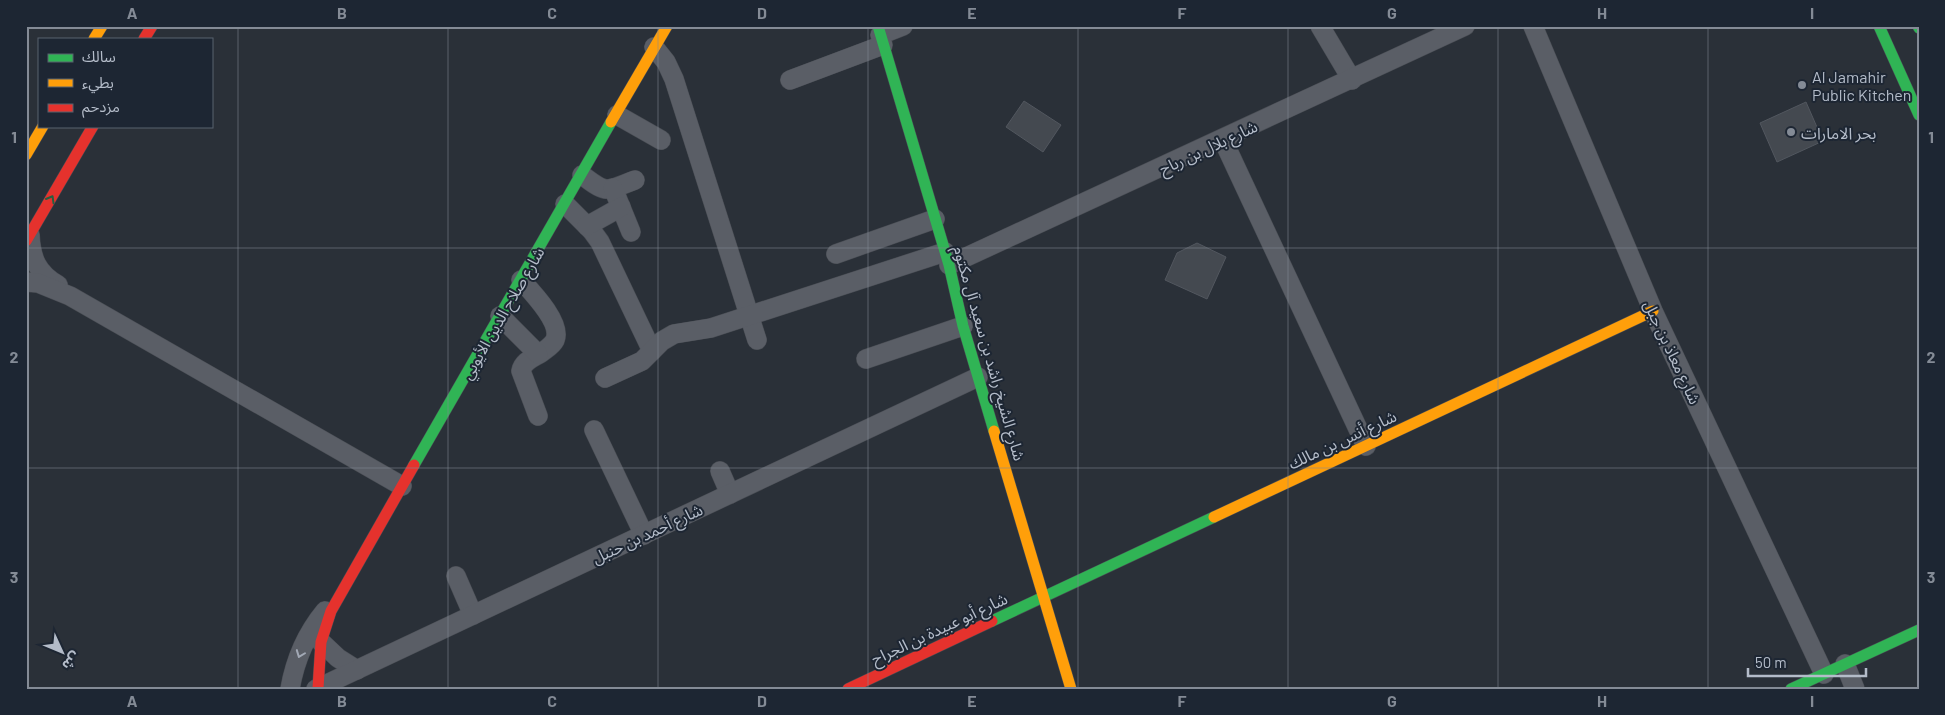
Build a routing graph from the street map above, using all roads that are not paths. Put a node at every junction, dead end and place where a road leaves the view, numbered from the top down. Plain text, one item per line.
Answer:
1 (102, 26) edge
2 (152, 26) edge
3 (667, 26) edge
4 (903, 26) edge
5 (1320, 26) edge
6 (1465, 26) edge
7 (1533, 26) edge
8 (1879, 26) edge
9 (880, 35) edge
10 (95, 38) edge
11 (145, 38) edge
12 (654, 47) junction
13 (790, 80) dead end
14 (1352, 80) junction
15 (617, 115) junction
16 (1919, 115) edge
17 (42, 128) edge
18 (92, 128) edge
19 (661, 140) dead end
20 (1223, 140) junction
21 (26, 155) edge
22 (582, 175) junction
23 (635, 180) dead end
24 (613, 188) junction
25 (565, 204) junction
26 (621, 206) junction
27 (935, 219) junction
28 (587, 226) junction
29 (631, 232) dead end
30 (28, 238) edge
31 (836, 254) dead end
32 (947, 259) junction
33 (521, 280) junction
34 (26, 282) edge
35 (70, 296) junction
36 (1654, 311) junction
37 (748, 314) junction
38 (500, 316) junction
39 (963, 326) junction
40 (757, 340) dead end
41 (652, 352) junction
42 (538, 354) junction
43 (866, 359) dead end
44 (978, 377) junction
45 (605, 378) dead end
46 (538, 416) dead end
47 (594, 430) dead end
48 (1366, 446) junction
49 (720, 471) dead end
50 (402, 486) junction
51 (730, 494) junction
52 (644, 534) junction
53 (456, 576) dead end
54 (1044, 596) junction
55 (336, 600) junction
56 (473, 615) junction
57 (1919, 630) edge
58 (321, 642) junction
59 (1845, 664) junction
60 (357, 670) junction
61 (1824, 674) junction
62 (317, 688) edge
63 (290, 689) edge
64 (848, 689) edge
65 (1072, 689) edge
66 (1791, 689) edge
67 (1854, 689) edge

1 - 10 street
2 - 11 street
3 - 12 street, شارع صلاح الدين الأيوبي
4 - 9 street
5 - 14 street
6 - 14 street, شارع بلال بن رباح
7 - 36 street, شارع معاذ بن جبل
8 - 16 street
9 - 13 street
9 - 27 street, شارع الشيخ راشد بن سعيد آل مكتوم
12 - 15 street, شارع صلاح الدين الأيوبي
12 - 37 street
14 - 20 street, شارع بلال بن رباح
15 - 19 street
15 - 22 street, شارع صلاح الدين الأيوبي
17 - 21 street
30 -> 18 street
20 - 32 street, شارع بلال بن رباح
20 - 48 street
22 - 24 street
22 - 25 street, شارع صلاح الدين الأيوبي
23 - 24 street
24 - 26 street
25 - 28 street
25 - 33 street, شارع صلاح الدين الأيوبي
26 - 28 street
26 - 29 street
27 - 31 street
27 - 32 street, شارع الشيخ راشد بن سعيد آل مكتوم
28 - 41 street
30 - 35 street
32 - 37 street, شارع بلال بن رباح
32 - 39 street, شارع الشيخ راشد بن سعيد آل مكتوم
33 - 38 street, شارع صلاح الدين الأيوبي
33 - 42 street
34 - 35 street
35 - 50 street
36 - 48 street, شارع أنس بن مالك
36 - 61 street, شارع معاذ بن جبل
37 - 40 street
37 - 41 street, شارع بلال بن رباح
38 - 42 street
38 - 50 street, شارع صلاح الدين الأيوبي
39 - 43 street
39 - 44 street, شارع الشيخ راشد بن سعيد آل مكتوم
41 - 45 street, شارع بلال بن رباح
42 - 46 street
44 - 51 street, شارع أحمد بن حنبل
44 - 54 street, شارع الشيخ راشد بن سعيد آل مكتوم
47 - 52 street
48 - 54 street, شارع أنس بن مالك
49 - 51 street
50 - 55 street, شارع صلاح الدين الأيوبي
51 - 52 street, شارع أحمد بن حنبل
52 - 56 street, شارع أحمد بن حنبل
53 - 56 street
54 - 64 street, شارع أبو عبيدة بن الجراح
54 - 65 street, شارع الشيخ راشد بن سعيد آل مكتوم
55 - 58 street, شارع صلاح الدين الأيوبي
55 -> 63 street, شارع صلاح الدين الأيوبي
56 - 60 street, شارع أحمد بن حنبل
57 - 59 street
58 - 60 street
58 - 62 street, شارع صلاح الدين الأيوبي
59 - 61 street
59 - 67 street
60 - 62 street, شارع أحمد بن حنبل
61 - 66 street

